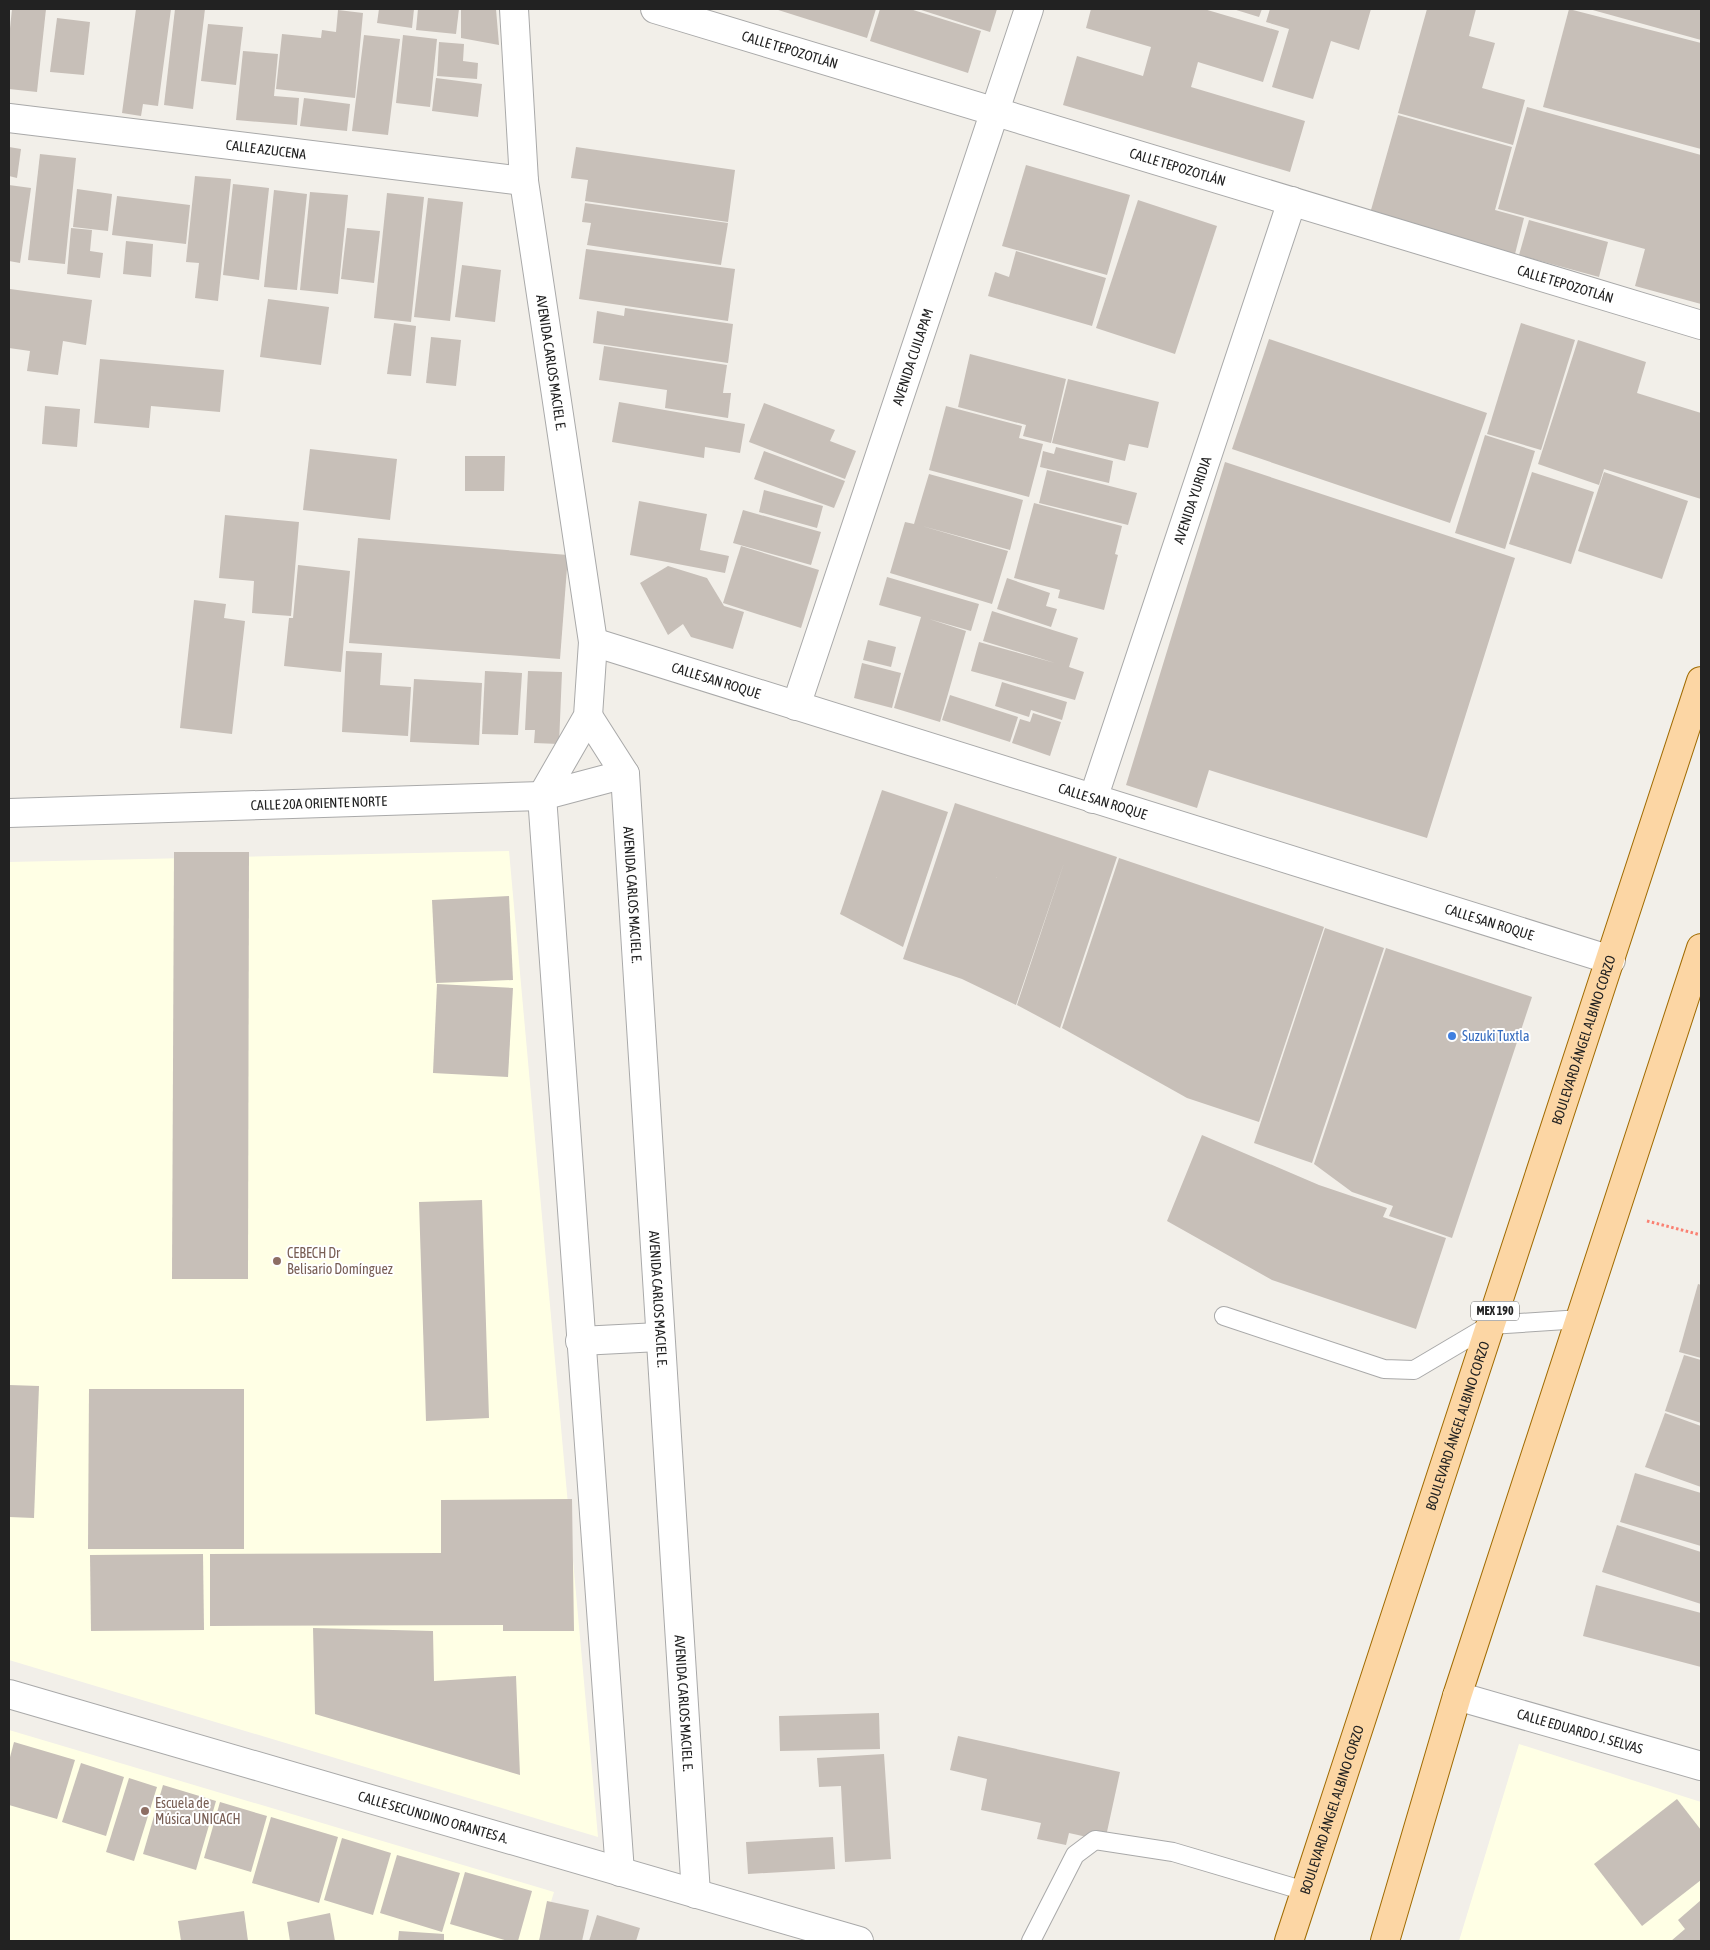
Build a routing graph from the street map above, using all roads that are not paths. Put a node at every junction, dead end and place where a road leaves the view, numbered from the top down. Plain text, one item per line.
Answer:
1 (514, 9) edge
2 (655, 9) edge
3 (1029, 9) edge
4 (710, 17) edge
5 (995, 112) junction
6 (9, 118) edge
7 (524, 181) junction
8 (1292, 202) junction
9 (1701, 325) edge
10 (593, 642) junction
11 (1701, 681) edge
12 (796, 706) junction
13 (588, 716) junction
14 (625, 774) junction
15 (542, 796) junction
16 (1093, 799) junction
17 (9, 813) edge
18 (1701, 948) edge
19 (1610, 960) junction
20 (1224, 1316) dead end
21 (1580, 1319) junction
22 (1490, 1325) junction
23 (659, 1336) junction
24 (580, 1341) junction
25 (9, 1694) edge
26 (1457, 1696) junction
27 (1701, 1766) edge
28 (620, 1872) junction
29 (1305, 1891) junction
30 (696, 1894) junction
31 (859, 1941) edge
32 (1031, 1941) edge
33 (1289, 1941) edge
34 (1385, 1941) edge

1 - 7 street, AVENIDA CARLOS MACIEL E.
2 - 4 street, CALLE TEPOZOTLÁN
3 - 5 street, AVENIDA CUILAPAM
4 - 5 street, CALLE TEPOZOTLÁN
5 - 8 street, CALLE TEPOZOTLÁN
5 - 12 street, AVENIDA CUILAPAM
6 - 7 street, CALLE AZUCENA
7 - 10 street, AVENIDA CARLOS MACIEL E.
8 - 9 street, CALLE TEPOZOTLÁN
8 - 16 street, AVENIDA YURIDIA
10 - 12 street, CALLE SAN ROQUE
10 - 13 street, AVENIDA CARLOS MACIEL E.
11 - 19 main road, BOULEVARD ÁNGEL ALBINO CORZO / MEX 190
12 - 16 street, CALLE SAN ROQUE
13 - 14 street, AVENIDA CARLOS MACIEL E.
13 - 15 street, AVENIDA CARLOS MACIEL E.
14 - 15 street, CALLE 20A ORIENTE NORTE
14 - 23 street, AVENIDA CARLOS MACIEL E.
15 - 17 street, CALLE 20A ORIENTE NORTE
15 - 24 street
16 - 19 street, CALLE SAN ROQUE
18 - 21 main road
19 - 22 main road, BOULEVARD ÁNGEL ALBINO CORZO / MEX 190
20 - 22 lane
21 - 22 lane
21 - 26 main road
22 - 29 main road, BOULEVARD ÁNGEL ALBINO CORZO / MEX 190
23 - 24 street
23 - 30 street, AVENIDA CARLOS MACIEL E.
24 - 28 street
25 - 28 street, CALLE SECUNDINO ORANTES A.
26 - 27 street, CALLE EDUARDO J. SELVAS
26 - 34 main road
28 - 30 street, CALLE SECUNDINO ORANTES A.
29 - 32 lane
29 - 33 main road, BOULEVARD ÁNGEL ALBINO CORZO / MEX 190
30 - 31 street, CALLE SECUNDINO ORANTES A.

